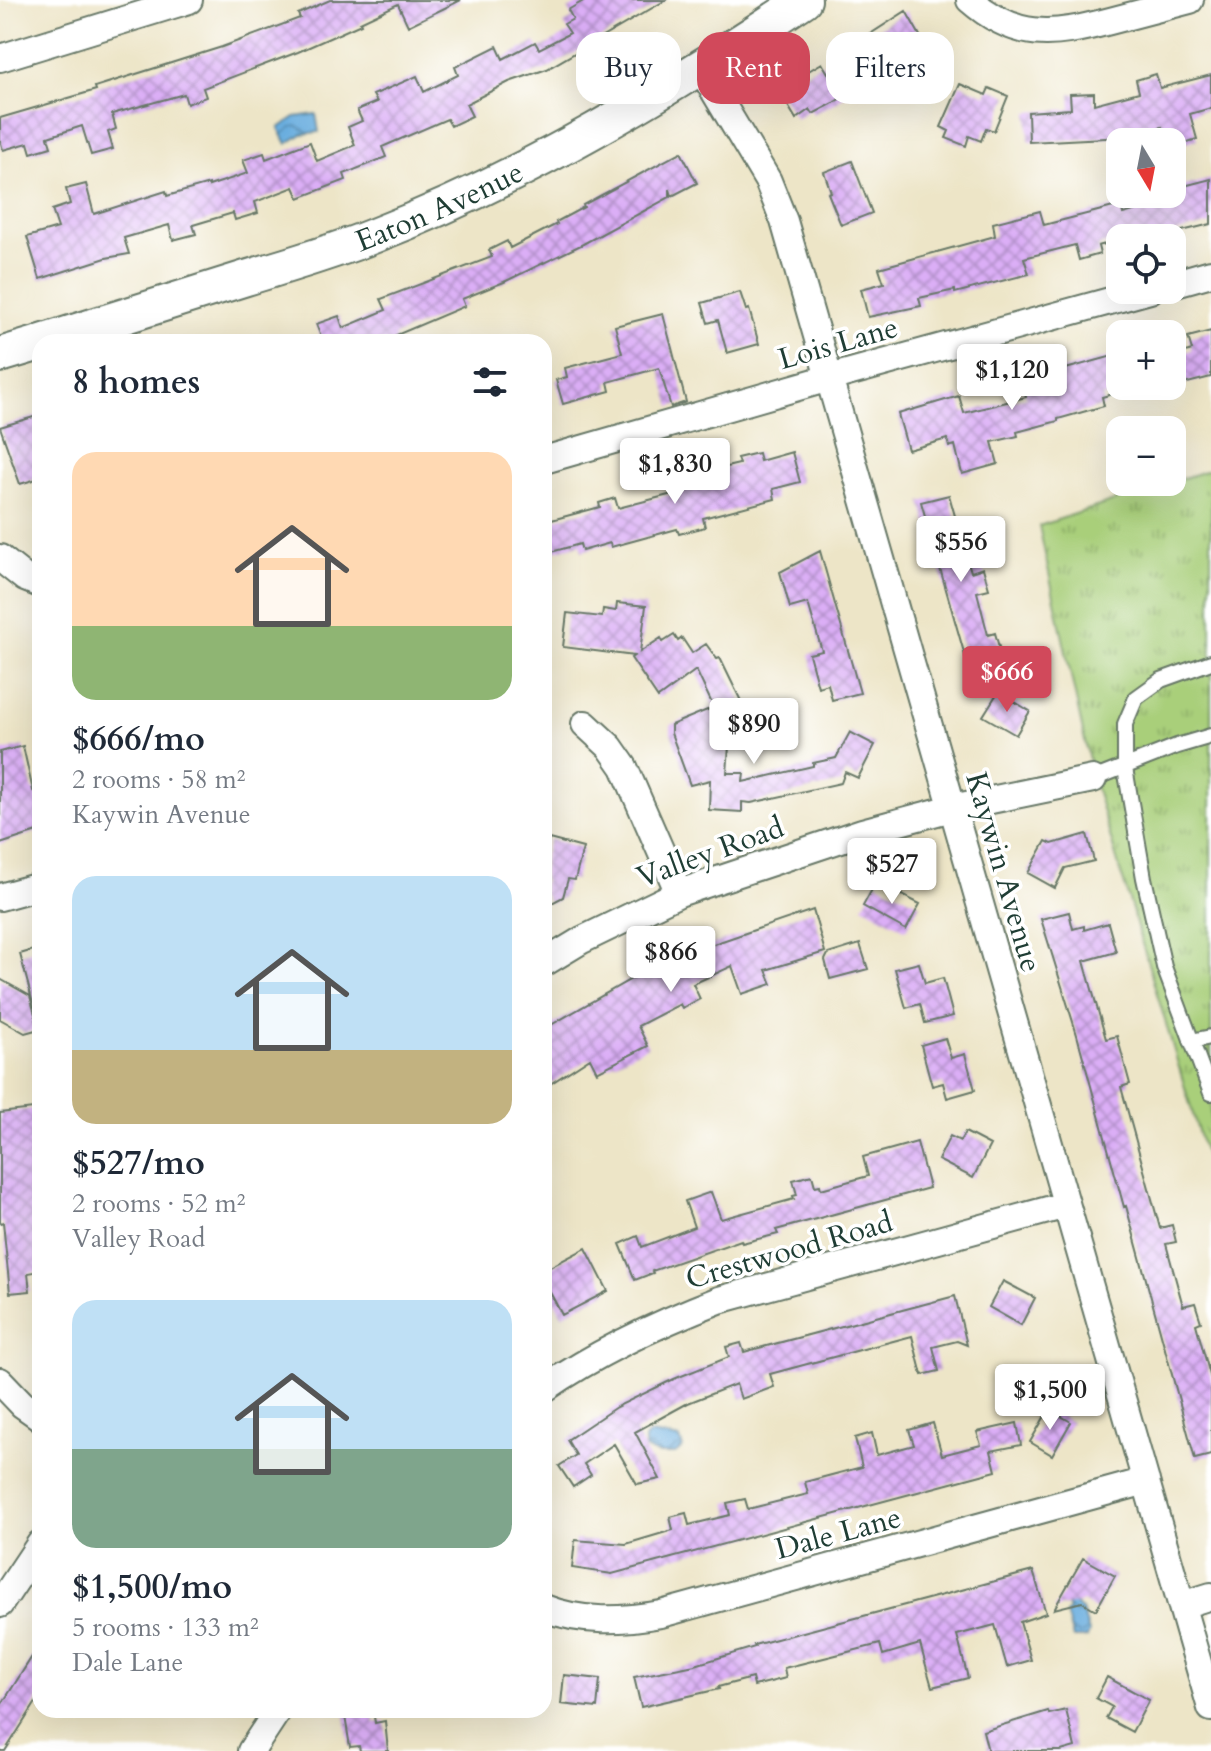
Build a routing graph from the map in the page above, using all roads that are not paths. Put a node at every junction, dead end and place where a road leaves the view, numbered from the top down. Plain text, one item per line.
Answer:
1 (189, 0) edge
2 (804, 0) edge
3 (970, 0) edge
4 (1190, 0) edge
5 (756, 32) edge
6 (0, 58) edge
7 (697, 71) edge
8 (721, 104) edge
9 (1211, 273) edge
10 (1186, 280) edge
11 (1106, 302) edge
12 (66, 334) edge
13 (32, 345) edge
14 (0, 355) edge
15 (829, 378) junction
16 (552, 458) edge
17 (0, 558) edge
18 (32, 581) edge
19 (1211, 662) edge
20 (585, 724) dead end
21 (1211, 736) edge
22 (1125, 768) junction
23 (1093, 779) joint
24 (952, 808) junction
25 (32, 888) edge
26 (679, 893) junction
27 (0, 897) edge
28 (552, 958) edge
29 (1211, 1037) edge
30 (1191, 1041) junction
31 (1211, 1093) edge
32 (1066, 1205) junction
33 (0, 1381) edge
34 (552, 1384) edge
35 (32, 1411) edge
36 (1146, 1481) junction
37 (32, 1556) edge
38 (1211, 1596) edge
39 (0, 1604) edge
40 (1182, 1605) junction
41 (552, 1611) edge
42 (1211, 1708) edge
43 (274, 1718) edge
44 (258, 1748) edge

1 - 6 street
2 - 5 street, Eaton Avenue
3 - 4 street
7 - 12 street, Eaton Avenue
8 - 15 street, Kaywin Avenue
9 - 10 street
11 - 15 street, Lois Lane
13 - 14 street, Eaton Avenue
15 - 16 street, Lois Lane
15 - 24 street, Kaywin Avenue
17 - 18 street
19 - 22 lane
20 - 26 street
21 - 22 lane
22 - 23 lane
22 - 30 lane
23 - 24 street, Valley Road
24 - 26 street, Valley Road
24 - 32 street, Kaywin Avenue
25 - 27 street
26 - 28 street, Valley Road
29 - 30 lane
30 - 31 lane
32 - 34 street, Crestwood Road
32 - 36 street, Kaywin Avenue
33 - 35 street
36 - 40 street, Kaywin Avenue
36 - 41 street, Dale Lane
37 - 39 street
38 - 40 street
40 - 42 street, Kaywin Avenue
43 - 44 street

